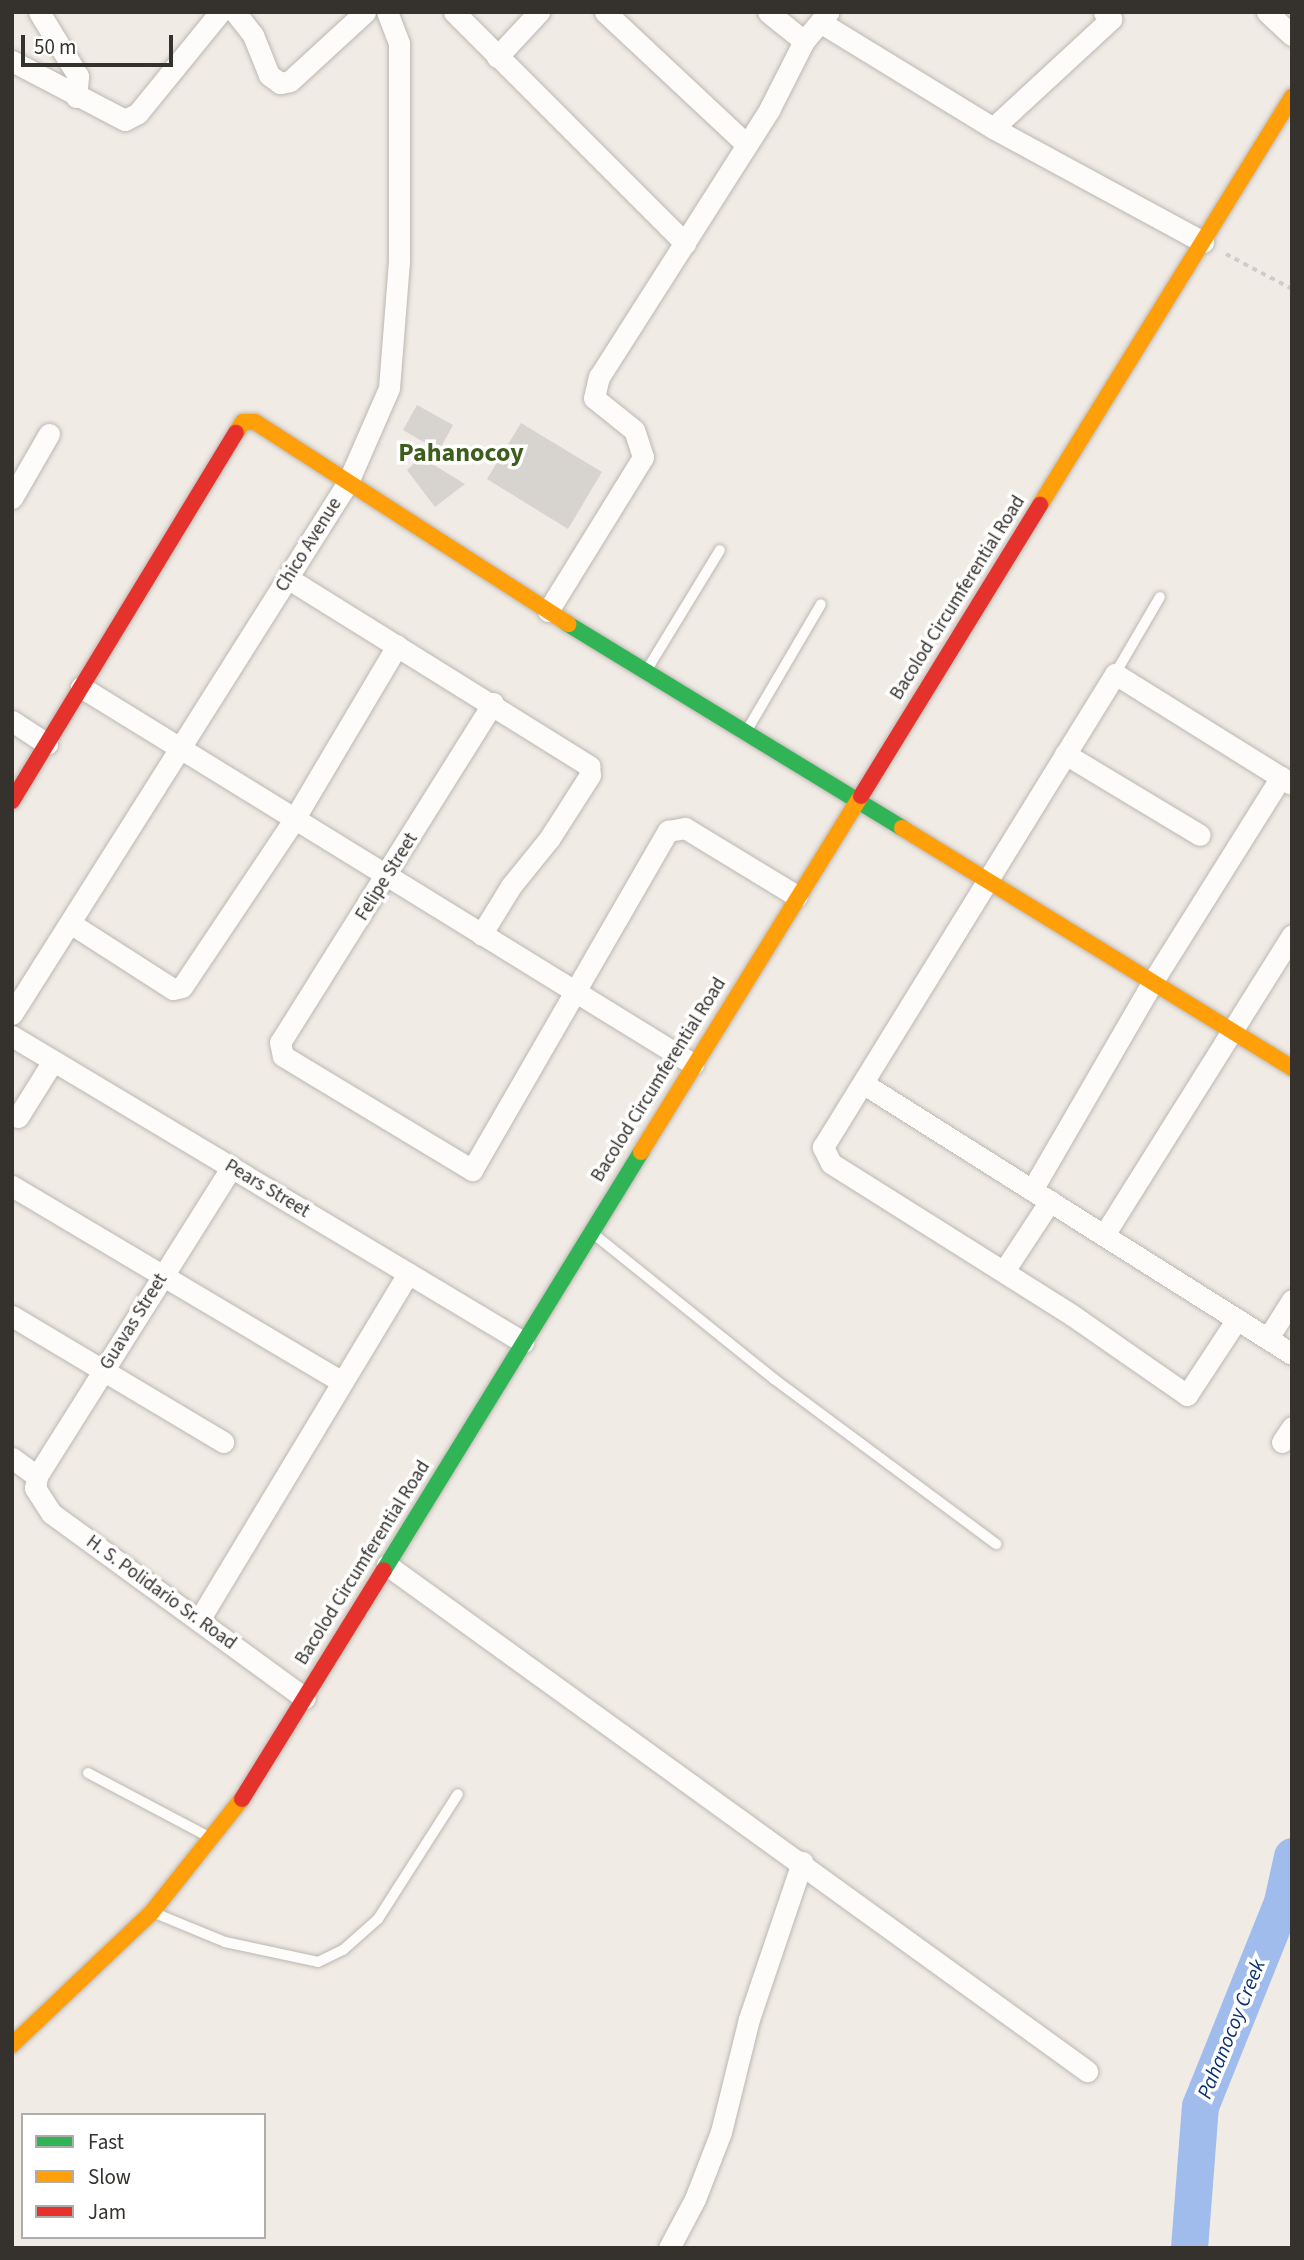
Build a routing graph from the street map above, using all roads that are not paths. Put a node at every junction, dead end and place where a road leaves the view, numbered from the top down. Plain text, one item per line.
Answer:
1 (39, 12) edge
2 (220, 12) edge
3 (235, 12) edge
4 (365, 12) edge
5 (387, 12) edge
6 (454, 12) edge
7 (539, 12) edge
8 (605, 12) edge
9 (768, 12) edge
10 (1104, 12) edge
11 (1267, 12) edge
12 (824, 17) edge
13 (1292, 35) edge
14 (804, 41) junction
15 (497, 57) junction
16 (12, 61) edge
17 (76, 97) junction
18 (1292, 97) edge
19 (993, 128) junction
20 (746, 144) junction
21 (1203, 242) junction
22 (685, 243) junction
23 (49, 434) dead end
24 (348, 482) junction
25 (12, 498) edge
26 (720, 550) dead end
27 (289, 579) junction
28 (1160, 597) dead end
29 (821, 604) dead end
30 (548, 611) junction
31 (397, 646) junction
32 (646, 671) junction
33 (1115, 674) junction
34 (81, 687) junction
35 (492, 703) junction
36 (12, 721) edge
37 (746, 732) junction
38 (47, 744) junction
39 (179, 750) junction
40 (1065, 754) junction
41 (1286, 780) edge
42 (858, 800) junction
43 (12, 801) edge
44 (293, 821) junction
45 (1200, 835) dead end
46 (387, 878) junction
47 (985, 879) junction
48 (797, 896) junction
49 (70, 923) junction
50 (481, 935) junction
51 (1292, 935) edge
52 (1153, 981) junction
53 (573, 992) junction
54 (12, 1014) edge
55 (1231, 1032) junction
56 (12, 1036) edge
57 (53, 1060) junction
58 (693, 1064) junction
59 (1292, 1068) edge
60 (864, 1084) junction
61 (18, 1117) dead end
62 (231, 1168) junction
63 (12, 1186) edge
64 (1041, 1195) junction
65 (591, 1231) junction
66 (1104, 1235) junction
67 (1004, 1272) junction
68 (408, 1273) junction
69 (161, 1277) junction
70 (1292, 1300) edge
71 (12, 1316) edge
72 (1237, 1319) junction
73 (1268, 1338) junction
74 (523, 1342) junction
75 (1292, 1354) edge
76 (104, 1371) junction
77 (340, 1381) junction
78 (223, 1442) dead end
79 (12, 1458) edge
80 (37, 1476) junction
81 (996, 1544) dead end
82 (387, 1565) junction
83 (199, 1620) junction
84 (304, 1698) junction
85 (88, 1773) dead end
86 (458, 1794) dead end
87 (214, 1841) junction
88 (802, 1862) junction
89 (152, 1912) junction
90 (12, 2046) edge
91 (1087, 2071) dead end
92 (669, 2248) edge

1 - 17 street
2 - 17 street
3 - 4 street
5 - 24 street, Chico Avenue
6 - 15 street
7 - 15 street
8 - 20 street
9 - 14 street
10 - 19 street
11 - 13 street
12 - 14 street
12 - 19 street
14 - 20 street
15 - 22 street
16 - 17 street
18 - 21 main road, Bacolod Circumferential Road
19 - 21 street
20 - 22 street
21 - 42 main road, Bacolod Circumferential Road
22 - 30 street
23 - 25 street
24 - 27 street, Chico Avenue
24 - 30 main road
24 - 34 main road
26 - 32 lane
27 - 31 street
27 - 39 street, Chico Avenue
28 - 33 lane
29 - 37 lane
30 - 32 main road
31 - 35 street
31 - 44 street
32 - 37 main road
33 - 40 street
33 - 41 street
34 - 38 main road
34 - 39 street
35 - 46 street, Felipe Street
35 - 50 street
36 - 38 street
37 - 42 main road
38 - 43 main road
39 - 44 street
39 - 49 street, Chico Avenue
40 - 45 street
40 - 47 street
41 - 52 street
42 - 47 main road
42 - 48 main road, Bacolod Circumferential Road
44 - 46 street
44 - 49 street
46 - 50 street
46 - 53 street, Felipe Street
47 - 52 main road
47 - 60 street
48 - 53 street
48 - 58 main road, Bacolod Circumferential Road
49 - 54 street, Chico Avenue
50 - 53 street
51 - 55 street
52 - 55 main road
52 - 64 street
53 - 58 street
55 - 59 main road
55 - 66 street
56 - 57 street, Pears Street
57 - 61 street
57 - 62 street, Pears Street
58 - 65 main road, Bacolod Circumferential Road
60 - 64 street
60 - 67 street
62 - 68 street, Pears Street
62 - 69 street, Guavas Street
63 - 69 street
64 - 66 street
64 - 67 street
65 - 74 main road, Bacolod Circumferential Road
65 - 81 lane
66 - 72 street
67 - 72 street
68 - 74 street, Pears Street
68 - 77 street
69 - 76 street, Guavas Street
69 - 77 street
70 - 73 street
71 - 76 street
72 - 73 street
73 - 75 street
74 - 82 main road, Bacolod Circumferential Road
76 - 78 street
76 - 80 street, Guavas Street
77 - 83 street
79 - 80 street
80 - 83 street, H. S. Polidario Sr. Road
82 - 84 main road, Bacolod Circumferential Road
82 - 88 street
83 - 84 street, H. S. Polidario Sr. Road
84 - 87 main road, Bacolod Circumferential Road
85 - 87 lane
86 - 89 lane
87 - 89 main road, Bacolod Circumferential Road
88 - 91 street
88 - 92 street
89 - 90 main road, Bacolod Circumferential Road

